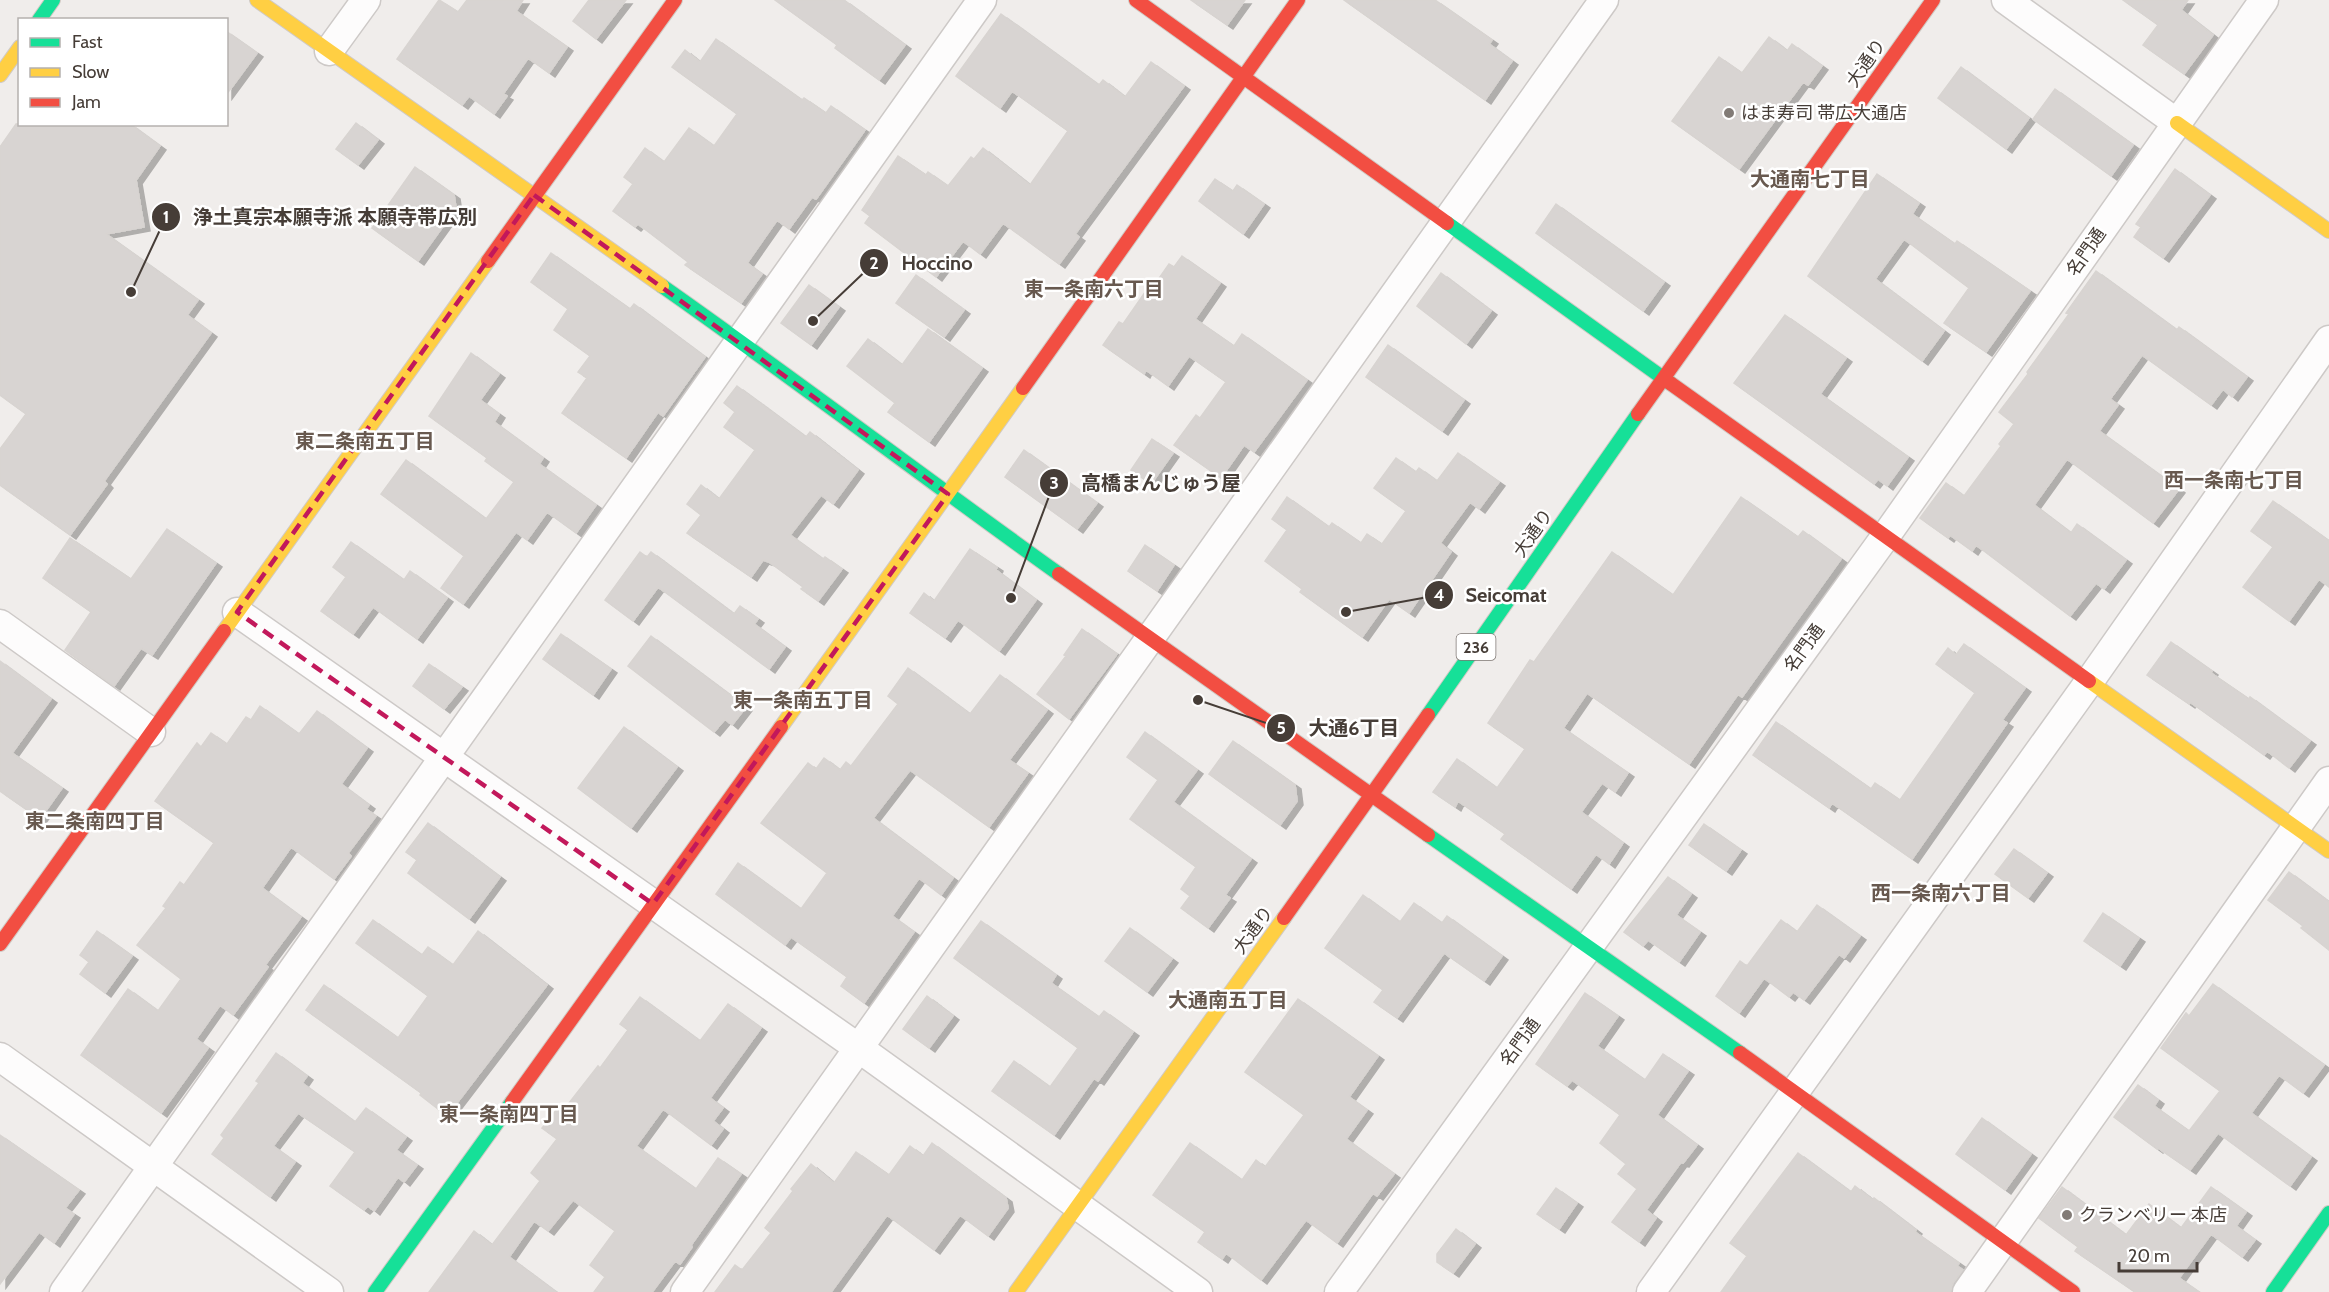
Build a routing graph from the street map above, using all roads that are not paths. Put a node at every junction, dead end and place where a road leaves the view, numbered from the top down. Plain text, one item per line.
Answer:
1 (53, 0) edge
2 (257, 0) edge
3 (366, 0) edge
4 (675, 0) edge
5 (982, 0) edge
6 (1136, 0) edge
7 (1298, 0) edge
8 (1604, 0) edge
9 (1933, 0) edge
10 (2006, 0) edge
11 (2264, 0) edge
12 (40, 18) edge
13 (18, 50) edge
14 (329, 51) junction
15 (0, 75) edge
16 (1243, 77) junction
17 (2177, 123) junction
18 (534, 195) junction
19 (1444, 222) junction
20 (2329, 231) edge
21 (740, 340) junction
22 (2329, 340) edge
23 (1663, 378) junction
24 (948, 494) junction
25 (1885, 537) junction
26 (237, 612) junction
27 (0, 624) edge
28 (1150, 636) junction
29 (2089, 682) junction
30 (151, 732) junction
31 (445, 756) junction
32 (2329, 781) edge
33 (1371, 795) junction
34 (2296, 827) junction
35 (2329, 850) edge
36 (653, 904) junction
37 (0, 944) edge
38 (1589, 946) junction
39 (860, 1049) junction
40 (0, 1057) edge
41 (1794, 1091) junction
42 (153, 1166) junction
43 (1077, 1206) junction
44 (2329, 1213) edge
45 (2003, 1242) junction
46 (64, 1292) edge
47 (329, 1292) edge
48 (375, 1292) edge
49 (685, 1292) edge
50 (1016, 1292) edge
51 (1198, 1292) edge
52 (1340, 1292) edge
53 (1651, 1292) edge
54 (1967, 1292) edge
55 (2073, 1292) edge
56 (2272, 1292) edge

1 - 12 main road
2 - 14 main road
3 - 14 street
4 - 18 main road
5 - 21 street
6 - 16 main road
7 - 16 main road
8 - 19 street
9 - 23 main road, 大通り / 236
10 - 17 street
11 - 17 street, 名門通
13 - 15 main road
14 - 18 main road
16 - 19 main road
16 - 24 main road
17 - 20 main road
17 - 25 street, 名門通
18 - 21 main road
18 - 26 main road
19 - 23 main road
19 - 28 street
21 - 24 main road
21 - 31 street
22 - 29 street
23 - 25 main road
23 - 33 main road, 大通り / 236
24 - 28 main road
24 - 36 main road
25 - 29 main road
25 - 38 street, 名門通
26 - 30 main road
26 - 31 street
27 - 30 street
28 - 33 main road
28 - 39 street
29 - 34 main road
29 - 41 street
30 - 37 main road
31 - 36 street
31 - 42 street
32 - 34 street
33 - 38 main road
33 - 43 main road, 大通り / 236
34 - 35 main road
34 - 45 street
36 - 39 street
36 - 48 main road
38 - 41 main road
38 - 52 street, 名門通
39 - 43 street
39 - 49 street
40 - 42 street
41 - 45 main road
41 - 53 street
42 - 46 street
42 - 47 street
43 - 50 main road, 大通り / 236
43 - 51 street
44 - 56 main road
45 - 54 street
45 - 55 main road

